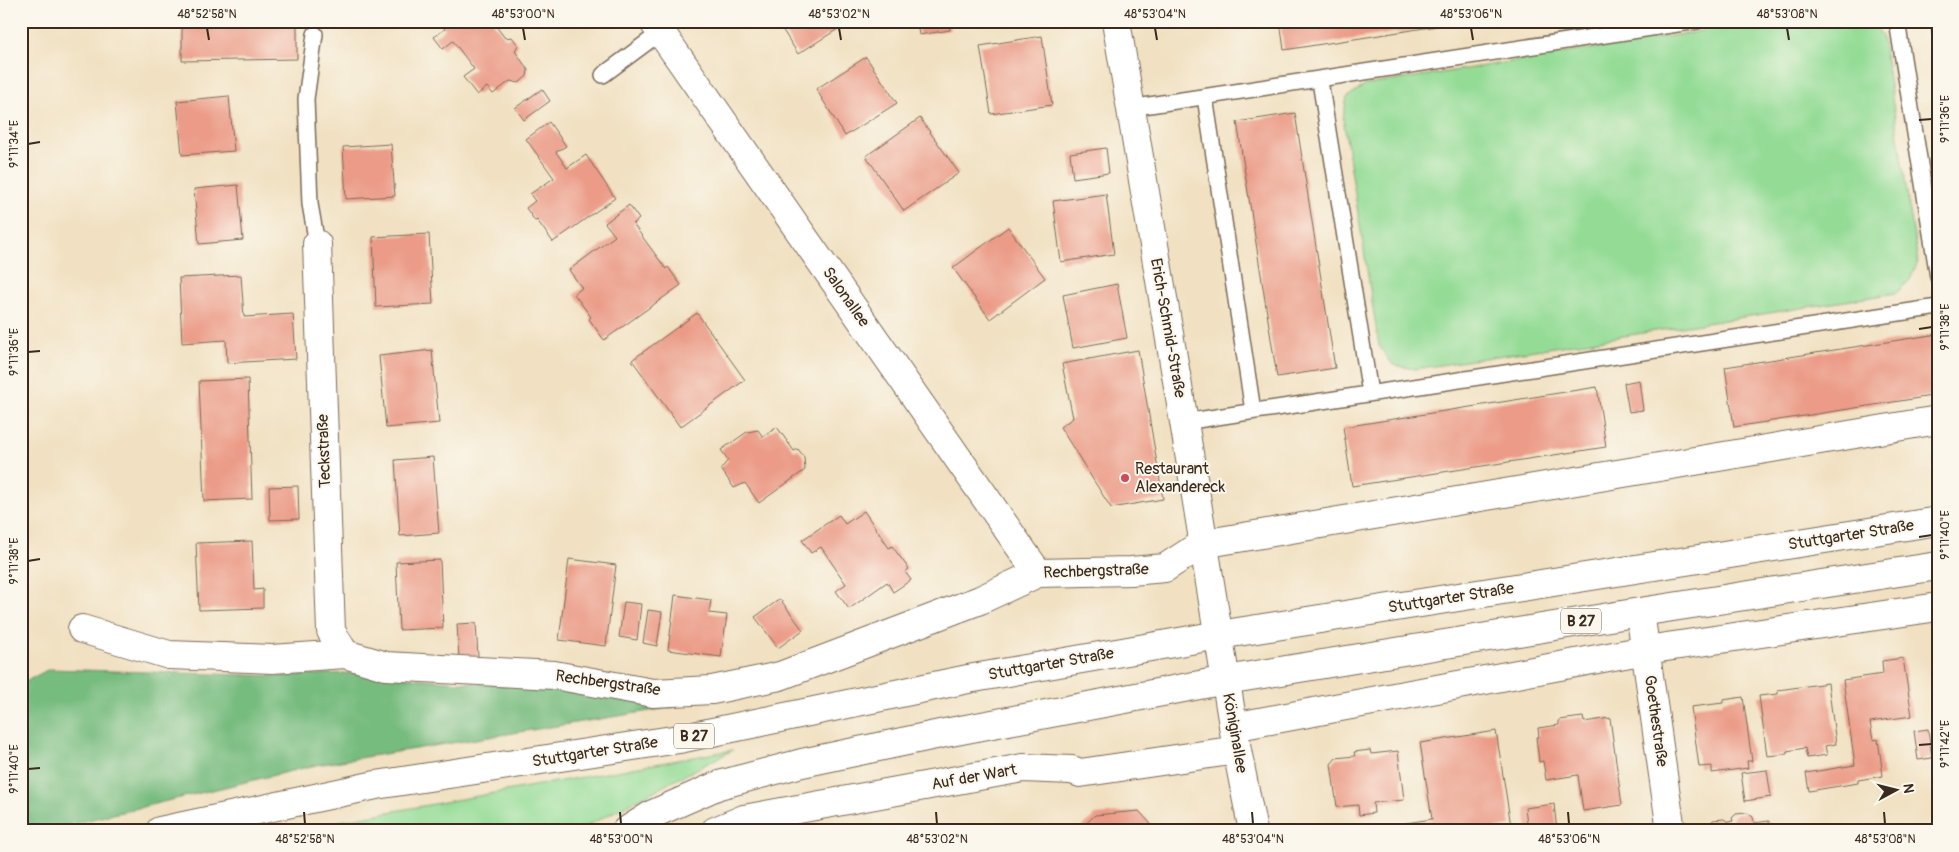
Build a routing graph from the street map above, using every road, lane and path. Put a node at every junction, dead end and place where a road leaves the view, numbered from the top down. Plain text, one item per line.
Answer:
1 (1116, 21) edge
2 (1697, 21) edge
3 (1897, 21) edge
4 (657, 26) edge
5 (315, 34) dead end
6 (603, 75) dead end
7 (1320, 81) junction
8 (1205, 97) junction
9 (1130, 108) junction
10 (317, 244) joint
11 (1938, 277) edge
12 (1938, 306) edge
13 (1370, 393) junction
14 (1253, 412) junction
15 (1938, 420) edge
16 (1184, 422) junction
17 (1938, 522) edge
18 (1202, 544) junction
19 (1938, 566) edge
20 (1038, 572) junction
21 (1938, 606) edge
22 (1640, 612) junction
23 (82, 629) dead end
24 (1219, 636) junction
25 (1646, 650) junction
26 (345, 654) junction
27 (1226, 680) junction
28 (1235, 739) junction
29 (774, 823) edge
30 (164, 830) edge
31 (626, 831) edge
32 (715, 831) edge
33 (1253, 831) edge
34 (1671, 831) edge

1 - 9 main road, Erich-Schmid-Straße
2 - 7 lane
3 - 11 lane
4 - 6 lane
4 - 20 main road, Salonallee
5 - 10 lane
7 - 8 lane
7 - 13 lane
8 - 9 lane
8 - 14 lane
9 - 16 main road, Erich-Schmid-Straße
10 - 26 main road, Teckstraße
12 - 13 lane
13 - 14 lane
14 - 16 lane
15 - 18 main road
16 - 18 main road, Erich-Schmid-Straße
17 - 24 main road, Stuttgarter Straße / B 27
18 - 20 main road, Rechbergstraße
18 - 24 main road, Erich-Schmid-Straße
19 - 22 main road, B 27
20 - 26 main road, Rechbergstraße
21 - 25 main road
22 - 25 main road, Goethestraße
22 - 27 main road, B 27
23 - 26 main road, Rechbergstraße
24 - 27 main road, Königinallee
24 - 30 main road, Stuttgarter Straße / B 27
25 - 28 main road
25 - 34 main road, Goethestraße
27 - 28 main road, Königinallee
27 - 31 main road, B 27
28 - 29 main road, Auf der Wart
28 - 33 main road, Königinallee
29 - 32 main road, Auf der Wart

